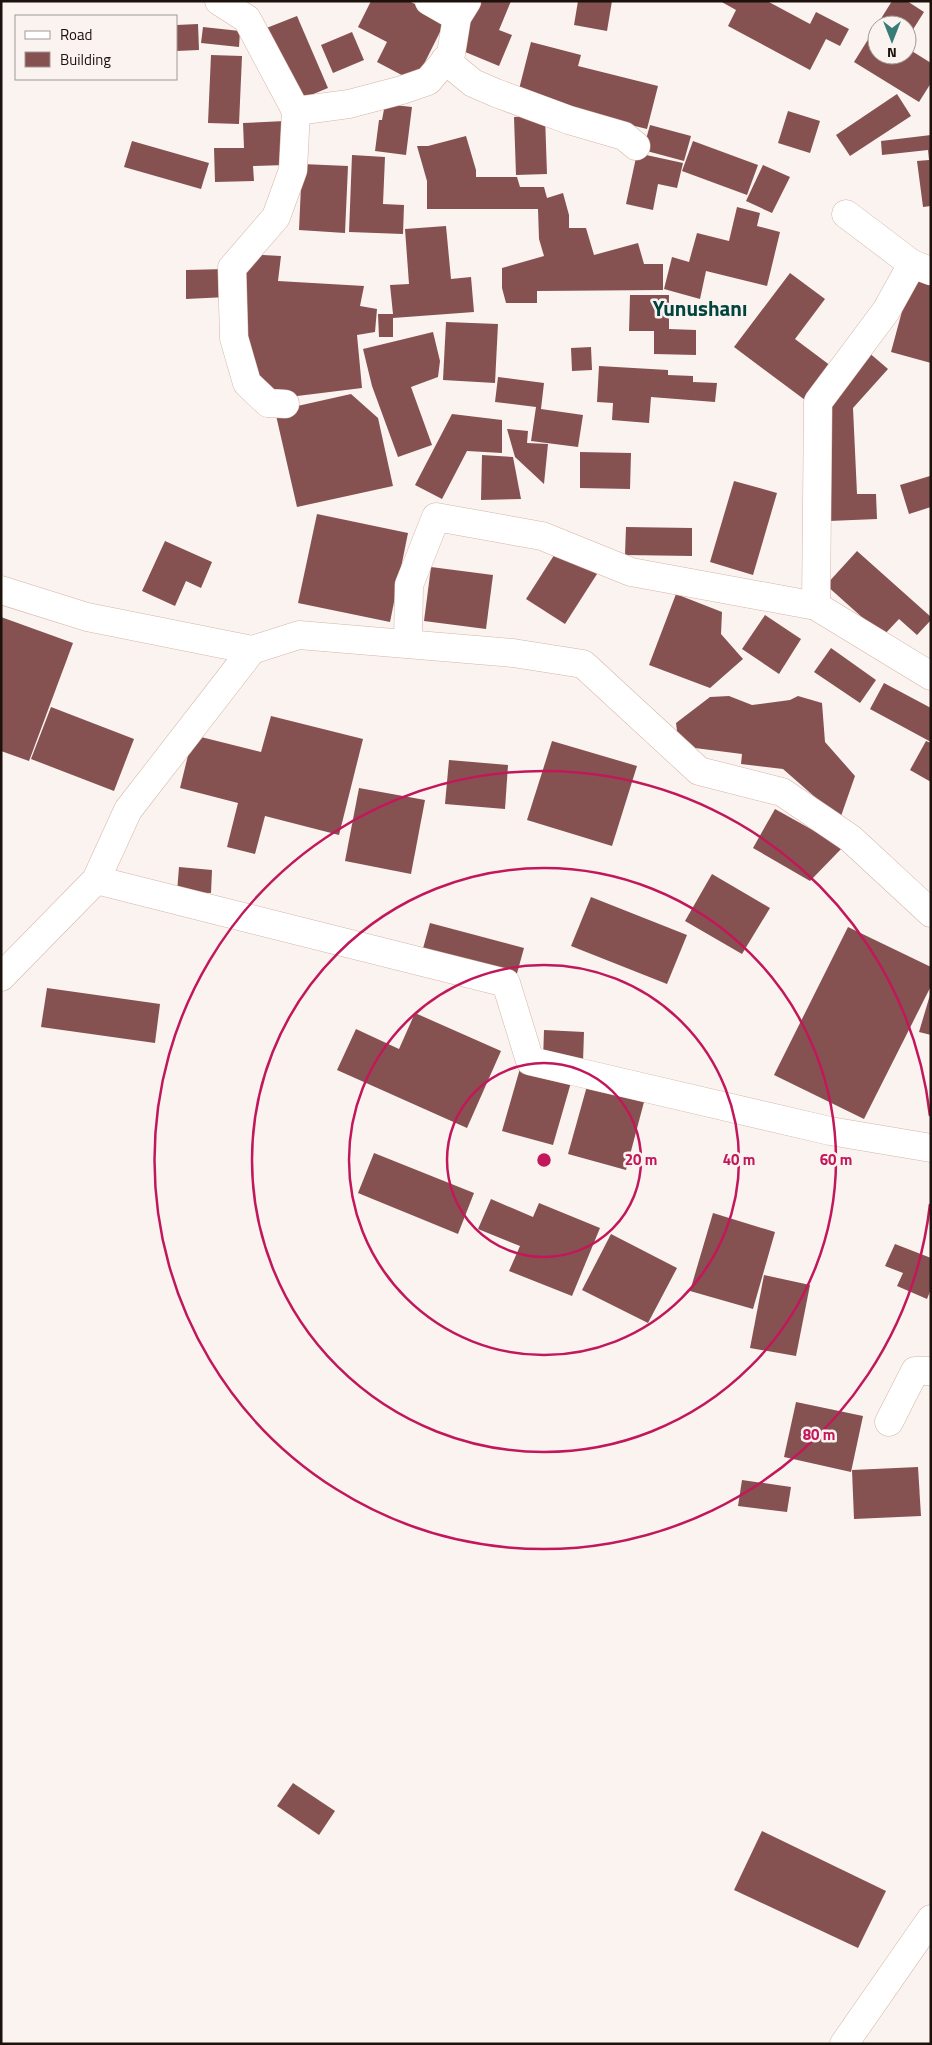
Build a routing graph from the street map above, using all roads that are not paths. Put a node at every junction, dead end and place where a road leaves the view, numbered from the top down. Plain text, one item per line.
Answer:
1 (218, 1) edge
2 (429, 1) edge
3 (462, 9) edge
4 (445, 60) junction
5 (296, 111) junction
6 (636, 146) dead end
7 (846, 214) dead end
8 (922, 268) edge
9 (285, 404) dead end
10 (1, 590) edge
11 (816, 606) junction
12 (408, 643) junction
13 (252, 650) junction
14 (931, 676) edge
15 (96, 880) junction
16 (931, 913) edge
17 (1, 977) edge
18 (931, 1148) edge
19 (931, 1372) edge
20 (889, 1422) dead end
21 (931, 1919) edge
22 (844, 2044) edge

1 - 5 street
2 - 3 street
3 - 4 street
4 - 5 street
4 - 6 street
5 - 9 street
7 - 8 street
8 - 11 street
10 - 13 street
11 - 12 street
11 - 14 street
12 - 13 street
12 - 16 street
13 - 15 street
15 - 17 street
15 - 18 street
19 - 20 street
21 - 22 street

